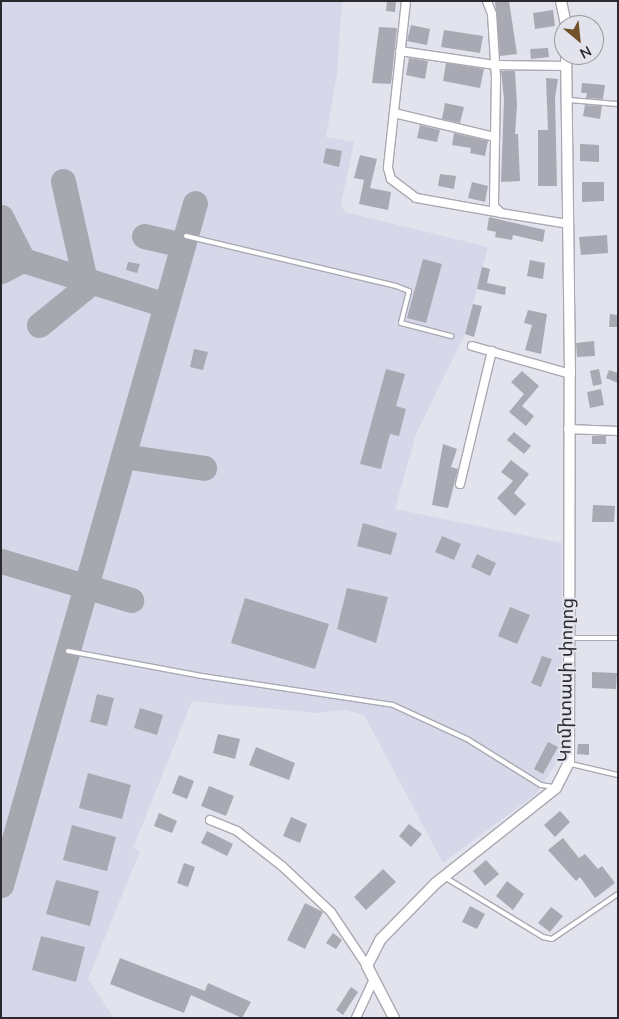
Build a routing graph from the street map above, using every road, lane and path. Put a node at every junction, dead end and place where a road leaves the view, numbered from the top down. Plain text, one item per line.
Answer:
1 (406, 1) edge
2 (487, 1) edge
3 (561, 1) edge
4 (564, 15) edge
5 (400, 51) junction
6 (554, 61) edge
7 (495, 65) junction
8 (566, 65) edge
9 (566, 100) junction
10 (618, 104) edge
11 (394, 113) junction
12 (495, 136) junction
13 (501, 213) junction
14 (568, 224) junction
15 (186, 236) dead end
16 (450, 336) dead end
17 (472, 346) dead end
18 (492, 351) junction
19 (570, 374) junction
20 (568, 430) junction
21 (618, 431) edge
22 (460, 484) dead end
23 (568, 638) junction
24 (618, 638) edge
25 (68, 650) dead end
26 (568, 763) junction
27 (618, 775) edge
28 (556, 788) junction
29 (210, 820) dead end
30 (444, 877) junction
31 (618, 894) edge
32 (367, 966) junction
33 (374, 979) junction
34 (356, 1018) edge
35 (394, 1018) edge

1 - 5 street
2 - 7 street
3 - 4 main road
5 - 7 street
5 - 11 street
6 - 7 street
7 - 12 street
8 - 9 main road, Կոմիտասի փողոց
9 - 10 lane
9 - 14 main road, Կոմիտասի փողոց
11 - 12 street
11 - 13 street
12 - 13 street
13 - 14 street
14 - 19 main road, Կոմիտասի փողոց
15 - 16 lane
17 - 18 street
18 - 19 street
18 - 22 street
19 - 20 main road, Կոմիտասի փողոց
20 - 21 street
20 - 23 main road, Կոմիտասի փողոց
23 - 24 lane
23 - 26 main road, Կոմիտասի փողոց
25 - 28 lane
26 - 27 lane
26 - 28 main road, Կոմիտասի փողոց
28 - 30 main road, Կոմիտասի փողոց
29 - 32 street
30 - 31 lane
30 - 32 main road, Կոմիտասի փողոց
32 - 33 main road
33 - 34 street
33 - 35 main road

